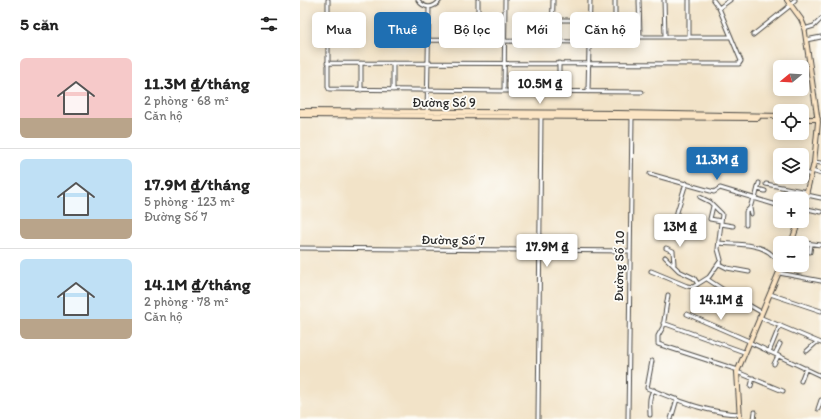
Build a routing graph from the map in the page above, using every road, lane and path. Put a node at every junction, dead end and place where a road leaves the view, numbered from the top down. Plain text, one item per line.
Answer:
1 (328, 0) edge
2 (418, 0) edge
3 (440, 0) edge
4 (478, 0) edge
5 (505, 0) edge
6 (553, 0) edge
7 (590, 0) edge
8 (614, 0) edge
9 (639, 0) edge
10 (664, 0) edge
11 (689, 0) edge
12 (713, 0) edge
13 (730, 0) edge
14 (795, 0) edge
15 (789, 3) edge
16 (429, 7) junction
17 (719, 8) junction
18 (429, 12) edge
19 (478, 12) edge
20 (553, 12) edge
21 (590, 12) edge
22 (614, 12) edge
23 (639, 12) edge
24 (821, 19) edge
25 (804, 29) junction
26 (753, 35) dead end
27 (640, 36) edge
28 (665, 36) junction
29 (689, 37) junction
30 (731, 37) junction
31 (821, 38) edge
32 (806, 40) junction
33 (505, 41) junction
34 (512, 41) edge
35 (428, 48) edge
36 (589, 48) edge
37 (328, 63) junction
38 (361, 63) junction
39 (393, 63) junction
40 (428, 63) junction
41 (559, 63) junction
42 (504, 64) junction
43 (589, 64) junction
44 (361, 90) junction
45 (393, 90) junction
46 (427, 90) junction
47 (504, 91) junction
48 (559, 92) junction
49 (588, 92) junction
50 (642, 92) dead end
51 (300, 111) edge
52 (427, 114) junction
53 (300, 115) edge
54 (632, 115) junction
55 (541, 117) junction
56 (773, 117) edge
57 (809, 118) edge
58 (818, 118) junction
59 (814, 162) junction
60 (821, 163) edge
61 (809, 173) edge
62 (812, 173) junction
63 (650, 174) dead end
64 (821, 174) edge
65 (686, 183) junction
66 (759, 183) dead end
67 (766, 184) dead end
68 (758, 189) junction
69 (765, 191) dead end
70 (799, 192) edge
71 (807, 192) edge
72 (809, 195) edge
73 (700, 197) dead end
74 (754, 198) junction
75 (821, 198) edge
76 (773, 204) edge
77 (713, 206) junction
78 (750, 208) junction
79 (809, 211) edge
80 (821, 212) edge
81 (750, 214) dead end
82 (721, 222) junction
83 (693, 225) dead end
84 (746, 225) dead end
85 (733, 226) dead end
86 (719, 243) junction
87 (811, 244) joint
88 (821, 245) edge
89 (300, 248) edge
90 (666, 248) dead end
91 (540, 250) junction
92 (629, 251) junction
93 (810, 252) dead end
94 (665, 257) dead end
95 (773, 257) edge
96 (674, 264) junction
97 (719, 264) junction
98 (651, 271) dead end
99 (749, 272) dead end
100 (779, 273) joint
101 (707, 279) junction
102 (821, 281) edge
103 (698, 284) junction
104 (770, 294) junction
105 (668, 296) dead end
106 (821, 311) edge
107 (761, 312) junction
108 (687, 314) dead end
109 (759, 317) junction
110 (664, 323) junction
111 (780, 325) junction
112 (749, 342) junction
113 (817, 342) junction
114 (821, 343) edge
115 (780, 344) dead end
116 (807, 351) dead end
117 (744, 352) junction
118 (769, 352) junction
119 (776, 355) junction
120 (652, 361) dead end
121 (774, 364) dead end
122 (806, 368) junction
123 (738, 371) junction
124 (821, 376) edge
125 (753, 378) junction
126 (801, 381) dead end
127 (751, 386) dead end
128 (654, 390) junction
129 (783, 391) dead end
130 (677, 399) junction
131 (821, 400) edge
132 (818, 410) dead end
133 (755, 412) dead end
134 (650, 415) dead end
135 (740, 416) edge
136 (538, 419) edge
137 (628, 419) edge
138 (671, 419) edge
139 (754, 419) edge

1 - 37 street
2 - 16 street
3 - 16 street
4 - 19 street
5 - 33 street
6 - 20 street
7 - 21 street
8 - 22 street
9 - 23 street
10 - 28 street
11 - 29 street
12 - 17 street
13 - 17 street
14 - 15 street
15 - 25 street
15 - 26 street
16 - 18 street
17 - 30 street
24 - 25 street
25 - 32 street
27 - 28 street
28 - 29 street
29 - 30 street
30 - 43 street
31 - 32 street
32 - 58 street
33 - 34 street
33 - 42 street
35 - 40 street
36 - 43 street
37 - 38 street
37 - 44 street
38 - 39 street
38 - 44 street
39 - 40 street
39 - 45 street
40 - 42 street
40 - 46 street
41 - 42 street
41 - 43 street
41 - 48 street
42 - 47 street
43 - 49 street
44 - 45 street
45 - 46 street
46 - 47 street
46 - 52 street
47 - 48 street
48 - 49 street
49 - 50 street
51 - 52 street, Đường Số 9
52 - 53 street, Đường Số 9
52 - 54 street, Đường Số 9
52 - 55 street, Đường Số 9
54 - 55 street, Đường Số 9
54 - 56 street, Đường Số 9
54 - 92 street, Đường Số 10
55 - 91 street
57 - 58 street
58 - 59 street
59 - 60 street
59 - 62 street
61 - 62 street
62 - 64 street
62 - 71 street
63 - 65 street
65 - 74 street
65 - 83 street
66 - 68 street
67 - 70 street
68 - 69 street
68 - 74 street
72 - 75 street
73 - 77 street
74 - 76 street
74 - 78 street
77 - 82 street
77 - 82 street
78 - 81 street
78 - 84 street
79 - 80 street
82 - 85 street
82 - 86 street
86 - 95 street
86 - 97 street
87 - 88 street
87 - 93 street
89 - 91 street, Đường Số 7
90 - 96 street
91 - 92 street, Đường Số 7
91 - 136 street
92 - 137 street, Đường Số 10
94 - 96 street
96 - 103 street
97 - 99 street
97 - 101 street
98 - 103 street
100 - 102 street
100 - 104 street
101 - 103 street
101 - 107 street
104 - 106 street
104 - 107 street
105 - 110 street
107 - 109 street
108 - 112 street
109 - 111 street
109 - 112 street
110 - 117 street
110 - 123 street
111 - 113 street
111 - 118 street
112 - 117 street
112 - 118 street
113 - 114 street
113 - 116 street
115 - 119 street
117 - 123 street
118 - 119 street
119 - 121 street
119 - 122 street
120 - 128 street
122 - 124 street
122 - 126 street
123 - 125 street
123 - 135 street
125 - 127 street
125 - 129 street
128 - 130 street
128 - 134 street
130 - 135 street
130 - 138 street
131 - 132 street
133 - 139 street

